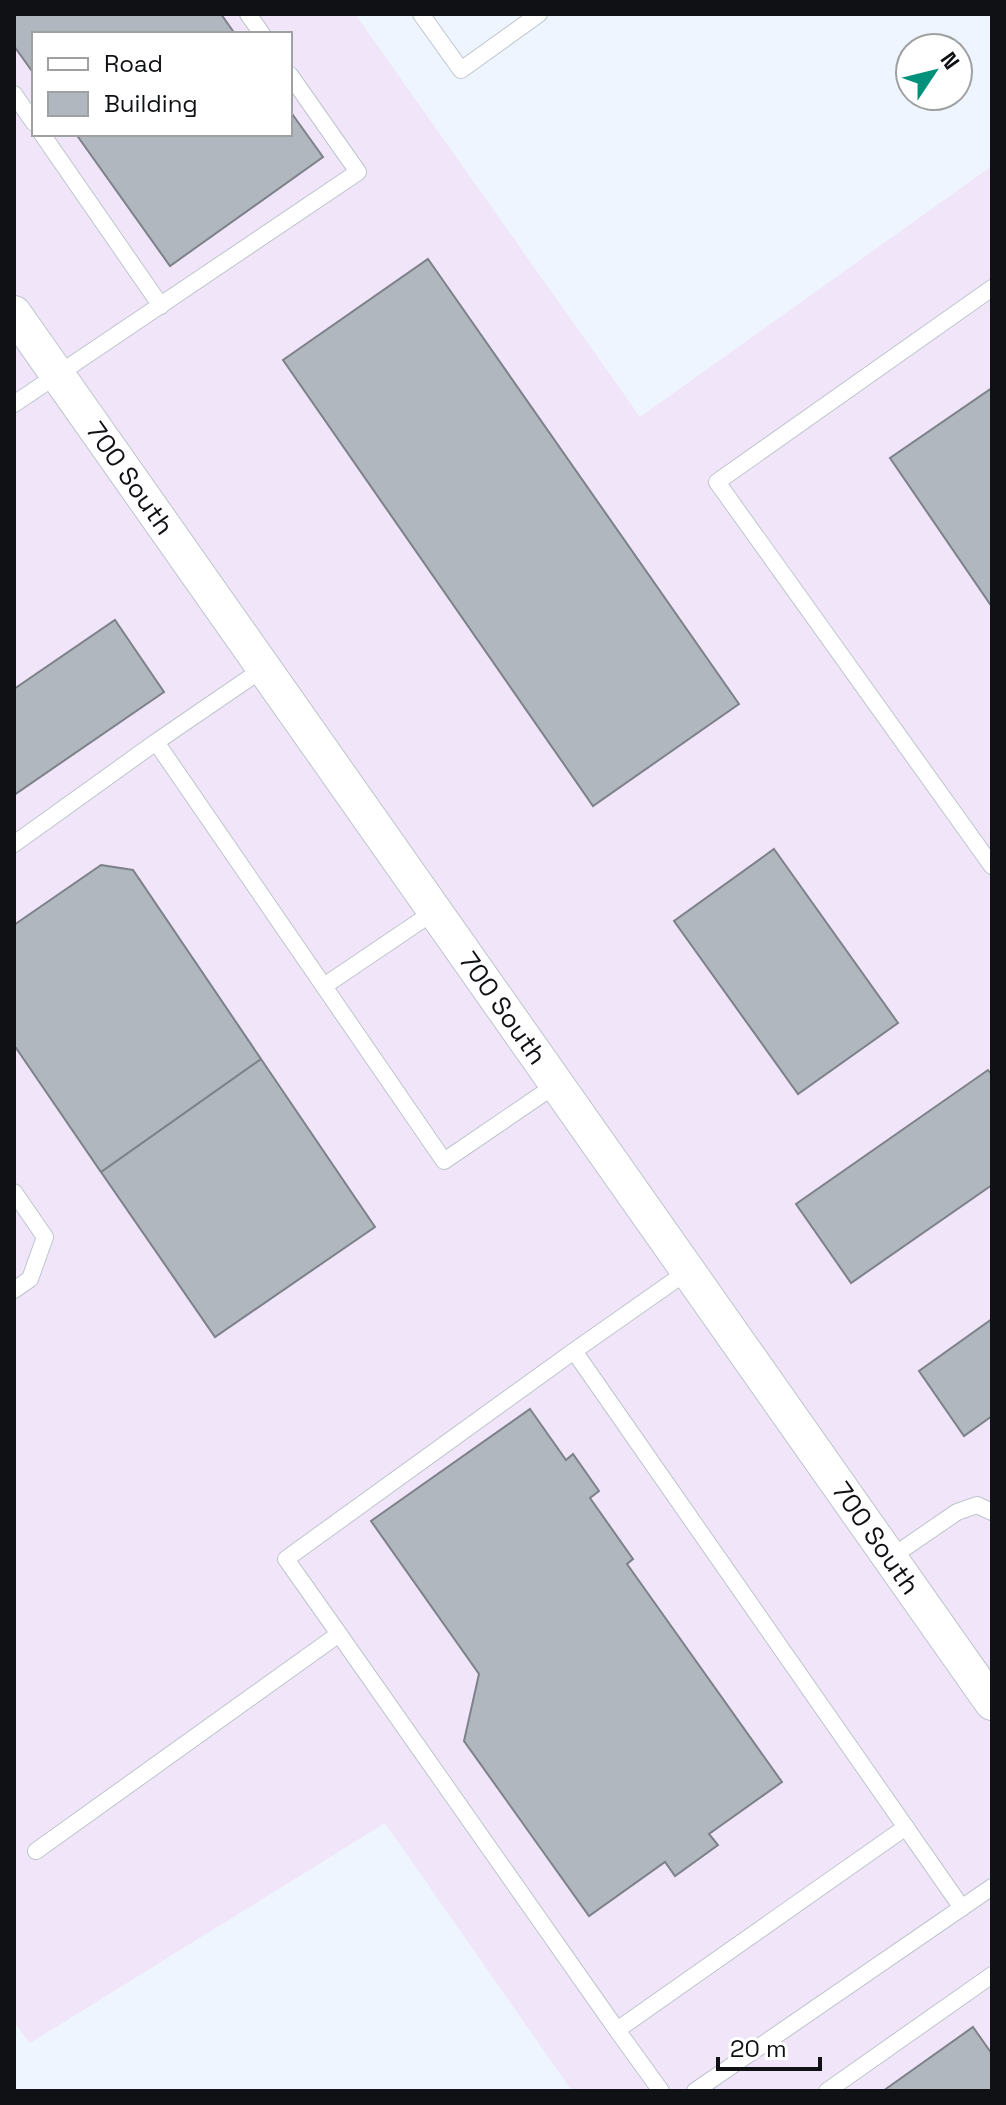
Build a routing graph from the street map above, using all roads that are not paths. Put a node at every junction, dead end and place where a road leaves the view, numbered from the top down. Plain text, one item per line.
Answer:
1 (248, 14) edge
2 (421, 14) edge
3 (539, 14) edge
4 (261, 32) edge
5 (292, 78) edge
6 (14, 94) edge
7 (32, 120) edge
8 (43, 136) edge
9 (992, 288) edge
10 (161, 306) junction
11 (14, 313) edge
12 (57, 374) junction
13 (14, 404) edge
14 (264, 668) junction
15 (156, 742) junction
16 (14, 844) edge
17 (992, 866) edge
18 (435, 911) junction
19 (324, 986) junction
20 (557, 1084) junction
21 (14, 1192) edge
22 (688, 1271) junction
23 (14, 1290) edge
24 (574, 1351) junction
25 (992, 1512) edge
26 (890, 1558) junction
27 (339, 1634) junction
28 (992, 1703) edge
29 (906, 1827) junction
30 (36, 1851) dead end
31 (992, 1887) edge
32 (962, 1908) junction
33 (992, 1975) edge
34 (617, 2030) junction
35 (661, 2091) edge
36 (695, 2091) edge
37 (827, 2091) edge

1 - 4 lane
2 - 3 lane
5 - 10 lane
6 - 7 lane
8 - 10 lane
9 - 17 lane
10 - 12 lane
11 - 12 street, 700 South
12 - 13 lane
12 - 14 street, 700 South
14 - 15 lane
14 - 18 street, 700 South
15 - 16 lane
15 - 19 lane
18 - 19 lane
18 - 20 street, 700 South
19 - 20 lane
20 - 22 street, 700 South
21 - 23 lane
22 - 24 lane
22 - 26 street, 700 South
24 - 27 lane
24 - 29 lane
25 - 26 lane
26 - 28 street, 700 South
27 - 30 lane
27 - 34 lane
29 - 32 lane
29 - 34 lane
31 - 32 lane
32 - 36 lane
33 - 37 lane
34 - 35 lane

